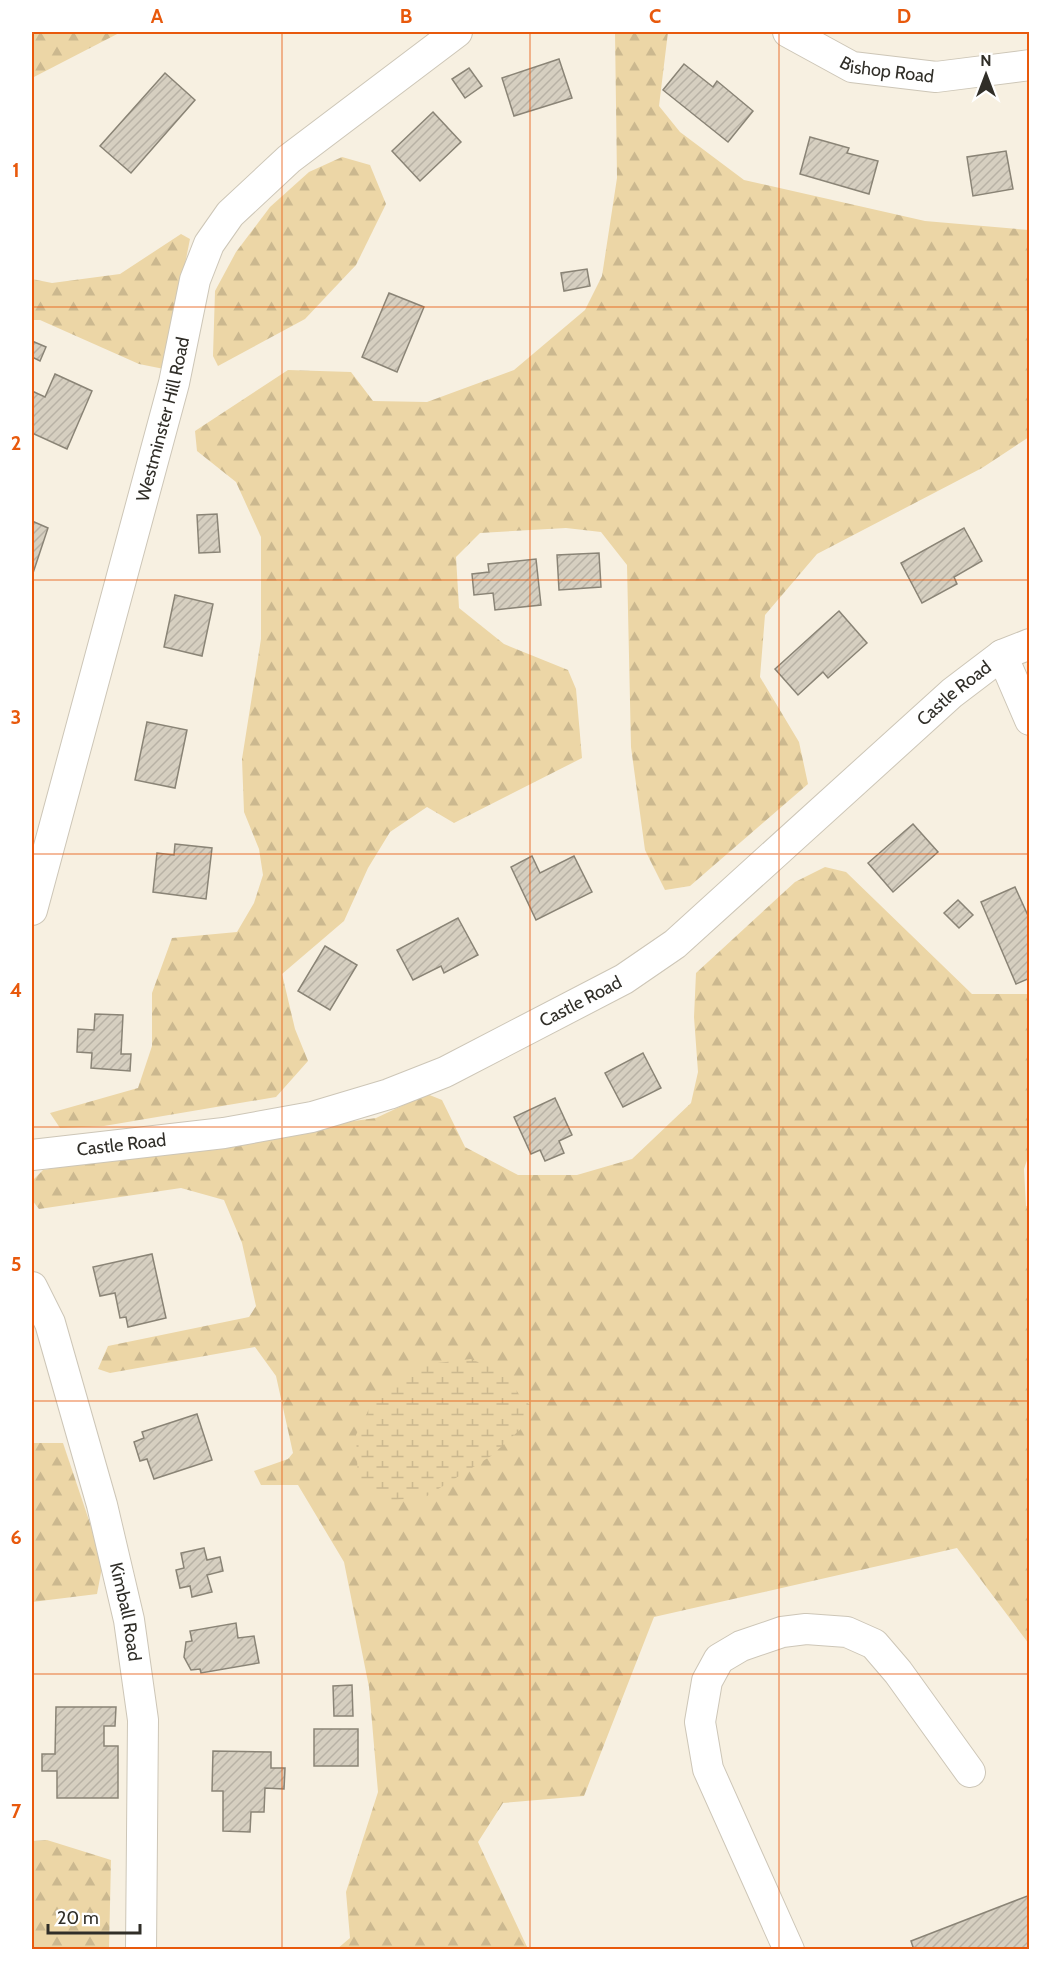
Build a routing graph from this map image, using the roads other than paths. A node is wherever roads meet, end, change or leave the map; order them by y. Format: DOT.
graph roads {
  1 [pos="457,32"];
  2 [pos="788,32"];
  3 [pos="1029,65"];
  4 [pos="1016,650"];
  5 [pos="1029,720"];
  6 [pos="32,910"];
  7 [pos="32,1155"];
  8 [pos="32,1287"];
  9 [pos="970,1772"];
  10 [pos="141,1950"];
  11 [pos="789,1950"];
  1 -- 6 [label="street, Westminster Hill Road"];
  2 -- 3 [label="street, Bishop Road"];
  4 -- 5 [label="street"];
  4 -- 7 [label="street, Castle Road"];
  8 -- 10 [label="street, Kimball Road"];
  9 -- 11 [label="street"];
}
